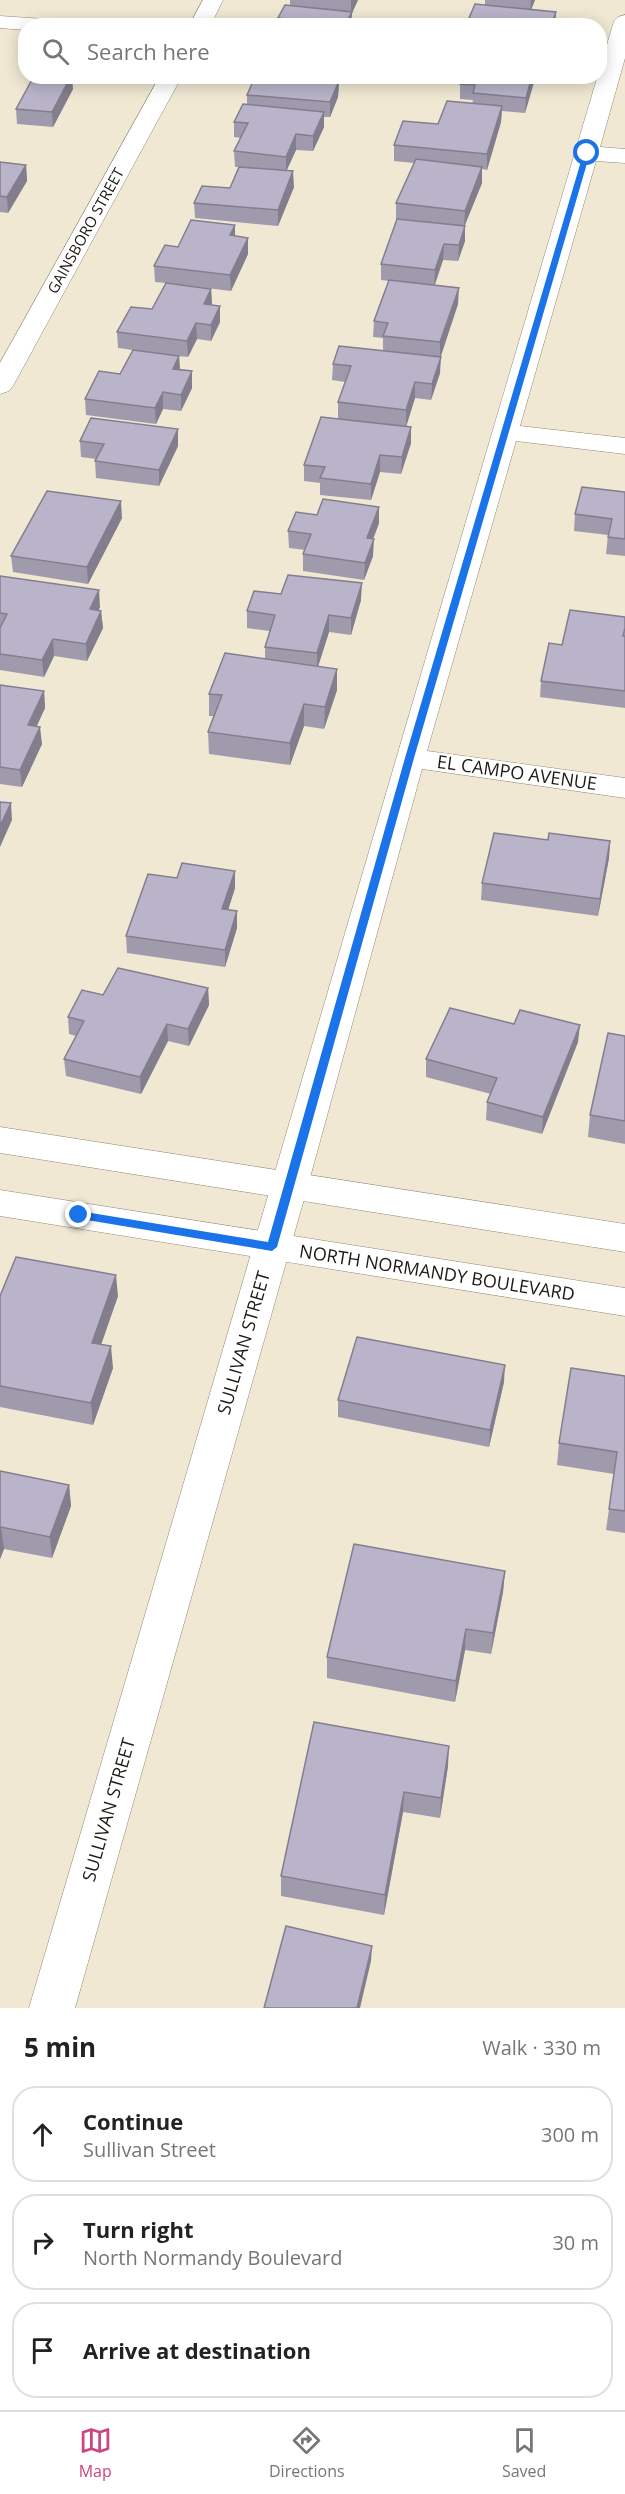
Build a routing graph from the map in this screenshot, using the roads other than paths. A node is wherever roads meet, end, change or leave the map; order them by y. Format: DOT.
graph roads {
  1 [pos="213,0"];
  2 [pos="203,18"];
  3 [pos="625,21"];
  4 [pos="0,22"];
  5 [pos="18,23"];
  6 [pos="167,84"];
  7 [pos="607,84"];
  8 [pos="607,84"];
  9 [pos="587,153"];
  10 [pos="625,156"];
  11 [pos="0,386"];
  12 [pos="505,432"];
  13 [pos="625,446"];
  14 [pos="410,758"];
  15 [pos="625,788"];
  16 [pos="0,1140"];
  17 [pos="290,1185"];
  18 [pos="0,1203"];
  19 [pos="625,1238"];
  20 [pos="272,1247"];
  21 [pos="625,1302"];
  22 [pos="52,2008"];
  1 -- 2 [label="street"];
  3 -- 7 [label="street, SULLIVAN STREET"];
  4 -- 5 [label="street"];
  6 -- 11 [label="street, GAINSBORO STREET"];
  8 -- 9 [label="street, SULLIVAN STREET"];
  9 -- 10 [label="street"];
  9 -- 12 [label="street, SULLIVAN STREET"];
  12 -- 13 [label="street"];
  12 -- 14 [label="street, SULLIVAN STREET"];
  14 -- 15 [label="street, EL CAMPO AVENUE"];
  14 -- 17 [label="street, SULLIVAN STREET"];
  16 -- 17 [label="street"];
  17 -- 19 [label="street"];
  17 -- 20 [label="street, SULLIVAN STREET"];
  18 -- 20 [label="street, NORTH NORMANDY BOULEVARD"];
  20 -- 21 [label="street, NORTH NORMANDY BOULEVARD"];
  20 -- 22 [label="street, SULLIVAN STREET"];
}
